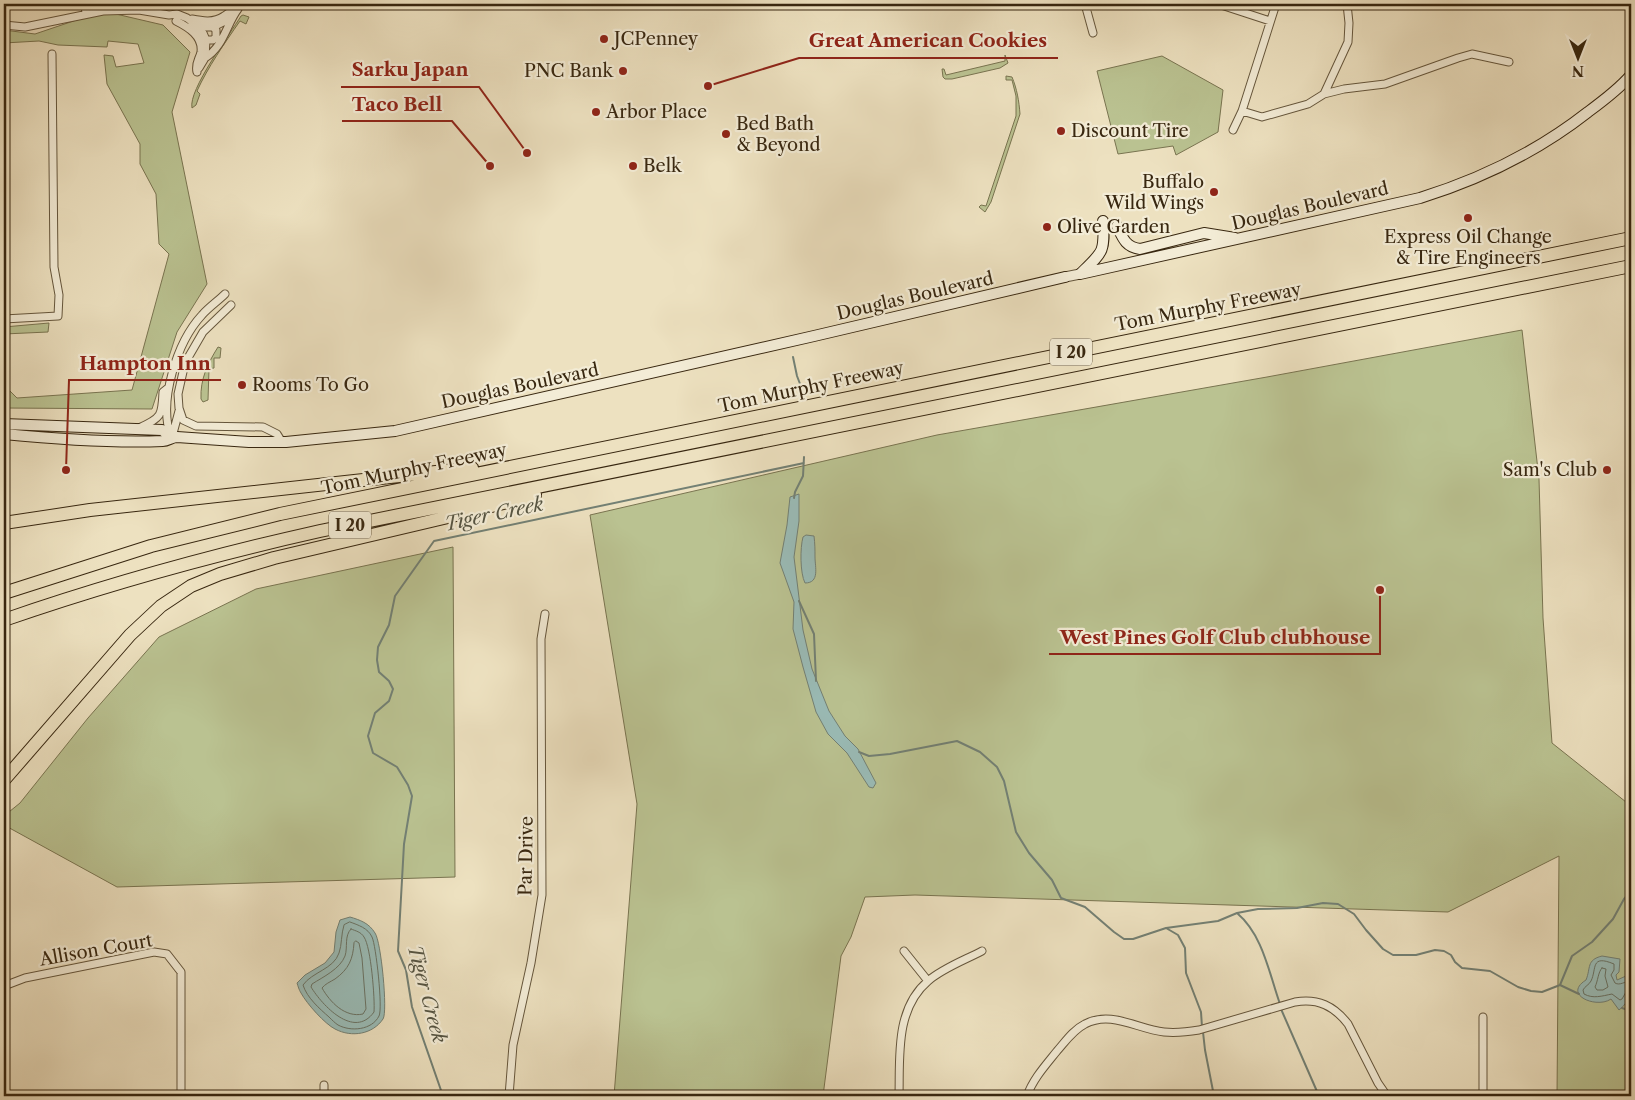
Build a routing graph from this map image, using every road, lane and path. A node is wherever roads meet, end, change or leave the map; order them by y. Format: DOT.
graph roads {
  1 [pos="86,4"];
  2 [pos="1096,4"];
  3 [pos="1218,4"];
  4 [pos="1276,4"];
  5 [pos="1347,4"];
  6 [pos="1086,6"];
  7 [pos="86,14"];
  8 [pos="170,16"];
  9 [pos="187,18"];
  10 [pos="231,18"];
  11 [pos="176,21"];
  12 [pos="1270,21"];
  13 [pos="4,25"];
  14 [pos="227,31"];
  15 [pos="1094,33"];
  16 [pos="210,34"];
  17 [pos="216,50"];
  18 [pos="52,54"];
  19 [pos="204,58"];
  20 [pos="1509,62"];
  21 [pos="1631,75"];
  22 [pos="1324,94"];
  23 [pos="1242,111"];
  24 [pos="1233,130"];
  25 [pos="1103,221"];
  26 [pos="1117,226"];
  27 [pos="1631,237"];
  28 [pos="1241,239"];
  29 [pos="1631,266"];
  30 [pos="1080,274"];
  31 [pos="1065,277"];
  32 [pos="226,294"];
  33 [pos="231,304"];
  34 [pos="4,319"];
  35 [pos="168,388"];
  36 [pos="179,408"];
  37 [pos="4,424"];
  38 [pos="30,425"];
  39 [pos="4,429"];
  40 [pos="134,429"];
  41 [pos="4,434"];
  42 [pos="172,437"];
  43 [pos="282,442"];
  44 [pos="701,453"];
  45 [pos="544,460"];
  46 [pos="4,523"];
  47 [pos="4,593"];
  48 [pos="545,614"];
  49 [pos="4,620"];
  50 [pos="4,780"];
  51 [pos="904,951"];
  52 [pos="982,951"];
  53 [pos="928,981"];
  54 [pos="4,986"];
  55 [pos="1483,1017"];
  56 [pos="324,1085"];
  57 [pos="181,1096"];
  58 [pos="324,1096"];
  59 [pos="509,1096"];
  60 [pos="900,1096"];
  61 [pos="1027,1096"];
  62 [pos="1387,1096"];
  63 [pos="1483,1096"];
  1 -- 7 [label="street"];
  2 -- 6 [label="street"];
  3 -- 12 [label="street"];
  4 -- 12 [label="street"];
  5 -- 22 [label="street"];
  6 -- 15 [label="street"];
  7 -- 8 [label="street"];
  7 -- 13 [label="street"];
  8 -- 9 [label="street"];
  8 -- 11 [label="street"];
  9 -- 10 [label="street"];
  9 -- 16 [label="street"];
  10 -- 14 [label="street"];
  10 -- 16 [label="street"];
  11 -- 16 [label="street"];
  11 -- 19 [label="street"];
  12 -- 23 [label="street"];
  14 -- 16 [label="street"];
  14 -- 17 [label="street"];
  16 -- 17 [label="street"];
  16 -- 19 [label="street"];
  17 -- 19 [label="street"];
  18 -- 34 [label="street"];
  20 -- 22 [label="street"];
  21 -- 28 [label="main road, Douglas Boulevard"];
  22 -- 23 [label="street"];
  23 -- 24 [label="street"];
  25 -- 30 [label="main road"];
  26 -- 28 [label="main road"];
  27 -- 45 [label="highway, Tom Murphy Freeway / I 20"];
  28 -- 30 [label="main road, Douglas Boulevard"];
  29 -- 44 [label="highway, I 20"];
  30 -- 31 [label="street, Douglas Boulevard"];
  31 -- 43 [label="main road, Douglas Boulevard"];
  32 -- 35 [label="street"];
  33 -- 36 [label="street"];
  35 -- 40 [label="street"];
  35 -- 42 [label="street"];
  36 -- 42 [label="street"];
  36 -- 43 [label="street"];
  37 -- 38 [label="main road, Douglas Boulevard"];
  38 -- 39 [label="main road"];
  38 -- 40 [label="main road, Douglas Boulevard"];
  40 -- 42 [label="main road, Douglas Boulevard"];
  41 -- 42 [label="main road, Douglas Boulevard"];
  42 -- 43 [label="main road, Douglas Boulevard"];
  44 -- 49 [label="highway, I 20"];
  44 -- 50 [label="highway"];
  45 -- 46 [label="highway"];
  45 -- 47 [label="highway, Tom Murphy Freeway / I 20"];
  48 -- 59 [label="street, Par Drive"];
  51 -- 53 [label="street"];
  52 -- 53 [label="street"];
  53 -- 60 [label="street"];
  54 -- 57 [label="street, Allison Court"];
  55 -- 63 [label="street"];
  56 -- 58 [label="street"];
  61 -- 62 [label="street"];
}
